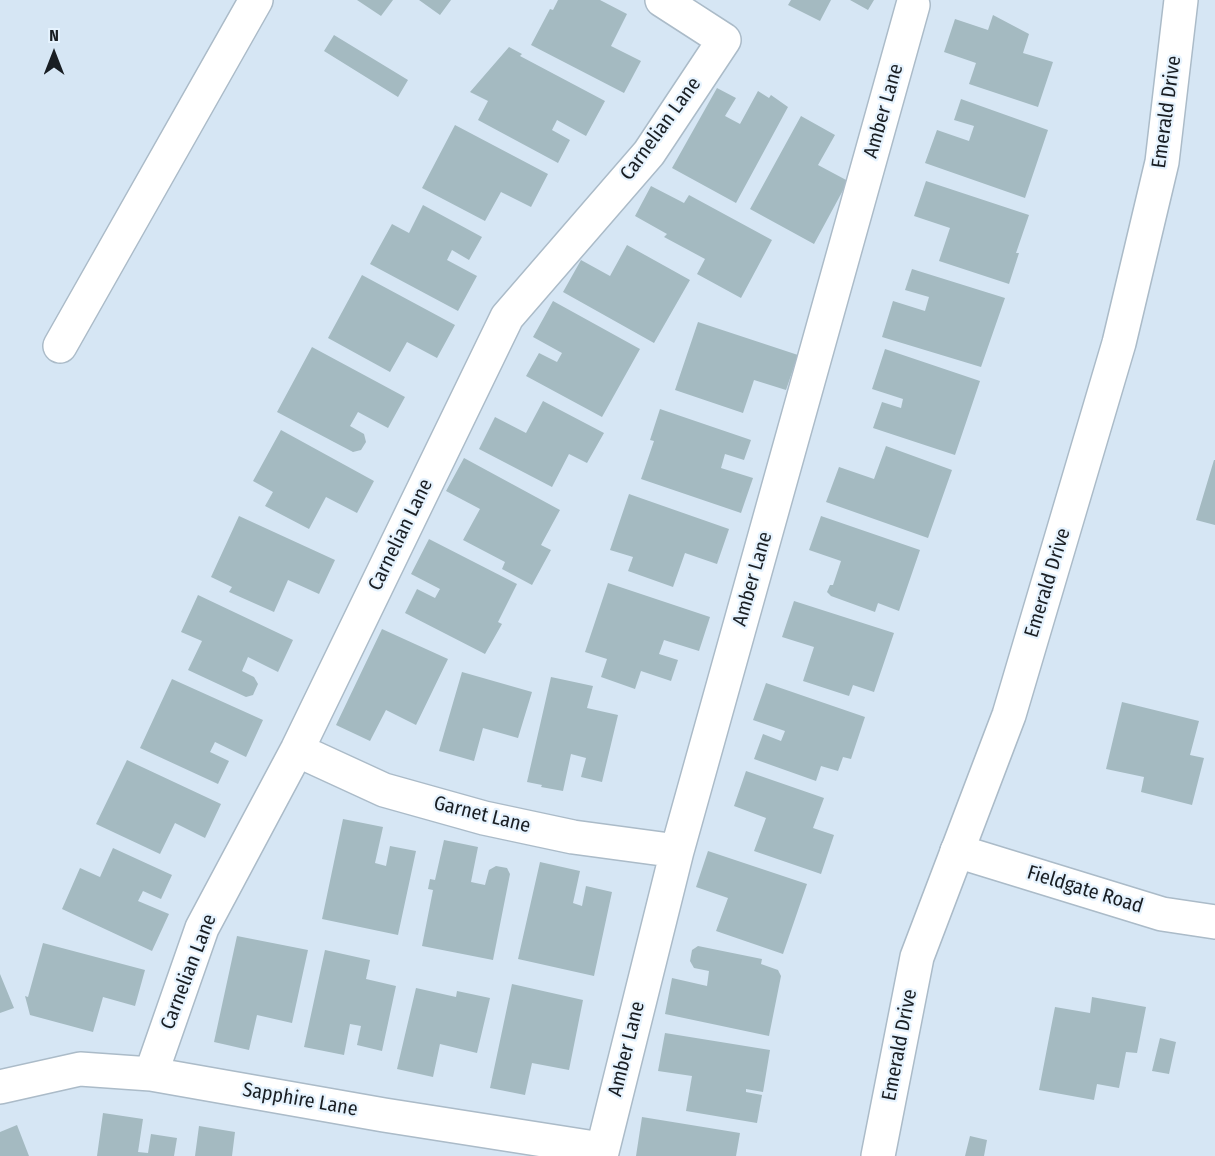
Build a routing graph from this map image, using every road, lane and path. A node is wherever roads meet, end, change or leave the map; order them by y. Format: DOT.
graph roads {
  1 [pos="256,0"];
  2 [pos="662,0"];
  3 [pos="1181,0"];
  4 [pos="913,5"];
  5 [pos="60,346"];
  6 [pos="297,750"];
  7 [pos="676,851"];
  8 [pos="957,851"];
  9 [pos="1215,922"];
  10 [pos="151,1074"];
  11 [pos="0,1087"];
  12 [pos="601,1152"];
  13 [pos="878,1156"];
  1 -- 5 [label="street"];
  2 -- 6 [label="street, Carnelian Lane"];
  3 -- 8 [label="street, Emerald Drive"];
  4 -- 7 [label="street, Amber Lane"];
  6 -- 7 [label="street, Garnet Lane"];
  6 -- 10 [label="street, Carnelian Lane"];
  7 -- 12 [label="street, Amber Lane"];
  8 -- 9 [label="street, Fieldgate Road"];
  8 -- 13 [label="street, Emerald Drive"];
  10 -- 11 [label="street, Sapphire Lane"];
  10 -- 12 [label="street, Sapphire Lane"];
}
